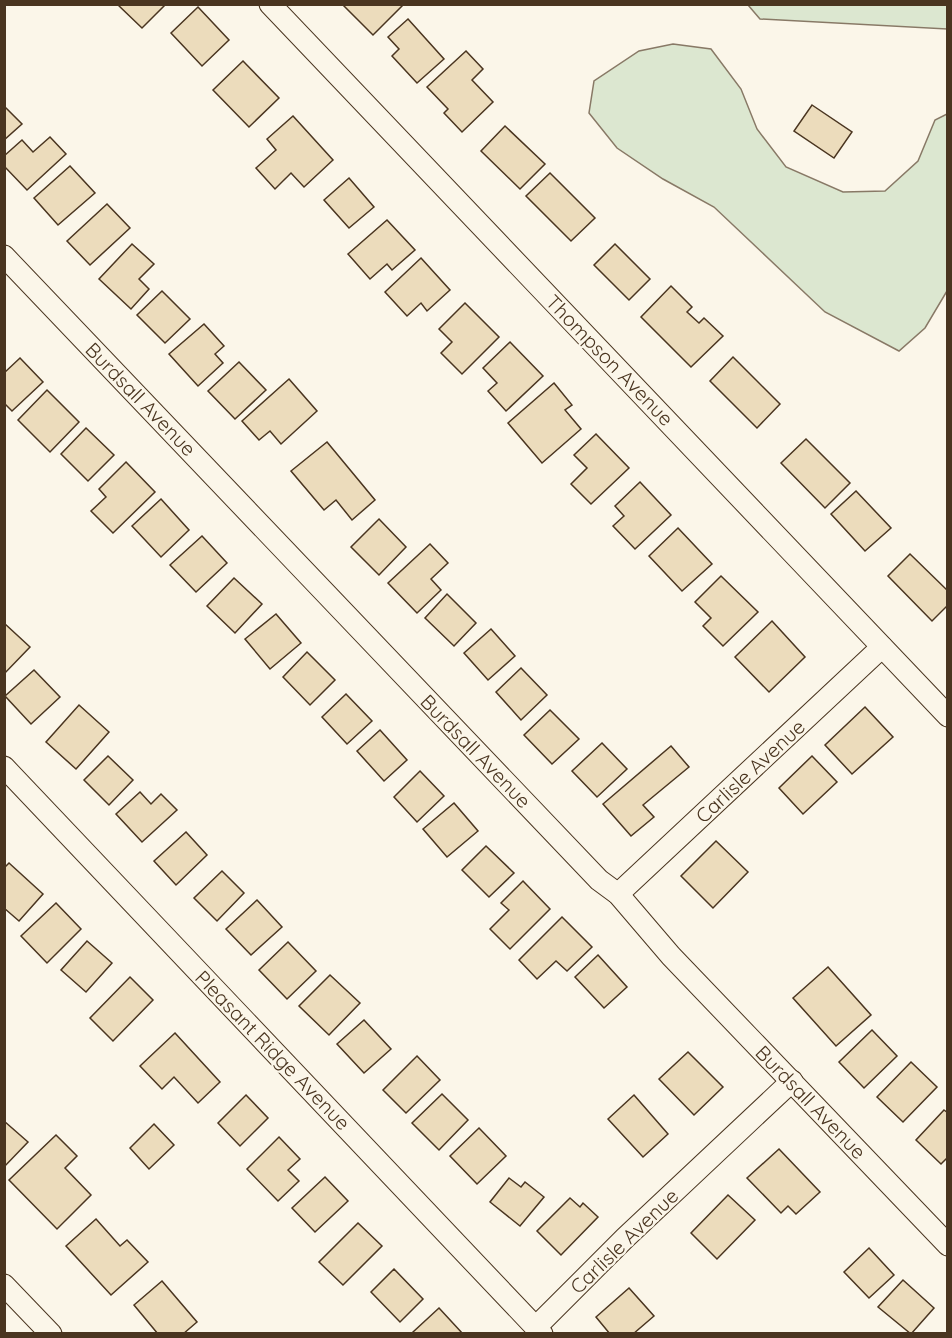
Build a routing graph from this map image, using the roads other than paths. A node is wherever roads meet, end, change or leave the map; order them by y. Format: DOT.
graph roads {
  1 [pos="270,4"];
  2 [pos="4,256"];
  3 [pos="882,647"];
  4 [pos="948,716"];
  5 [pos="4,766"];
  6 [pos="618,894"];
  7 [pos="792,1081"];
  8 [pos="948,1245"];
  9 [pos="4,1285"];
  10 [pos="539,1330"];
  11 [pos="51,1334"];
  1 -- 3 [label="street, Thompson Avenue"];
  2 -- 6 [label="street, Burdsall Avenue"];
  3 -- 4 [label="street, Thompson Avenue"];
  3 -- 6 [label="street, Carlisle Avenue"];
  5 -- 10 [label="street, Pleasant Ridge Avenue"];
  6 -- 7 [label="street, Burdsall Avenue"];
  7 -- 8 [label="street, Burdsall Avenue"];
  7 -- 10 [label="street, Carlisle Avenue"];
  9 -- 11 [label="street"];
}
